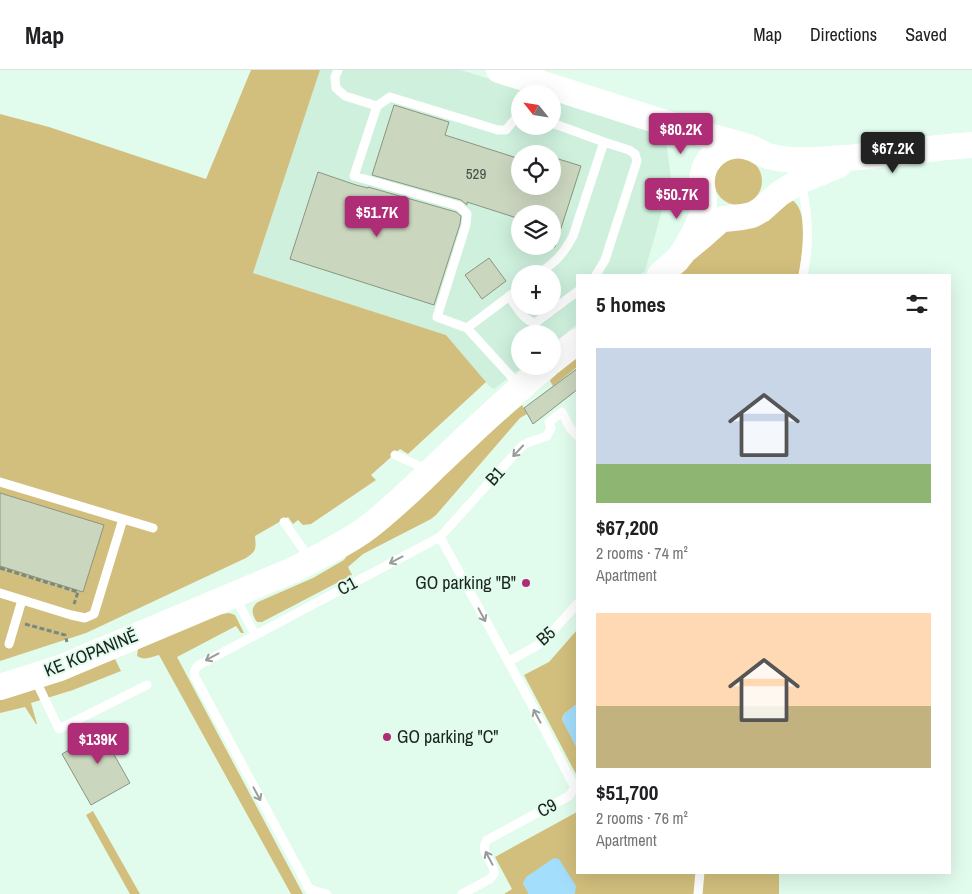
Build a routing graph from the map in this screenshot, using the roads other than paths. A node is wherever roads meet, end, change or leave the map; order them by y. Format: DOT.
graph roads {
  1 [pos="338,70"];
  2 [pos="499,70"];
  3 [pos="532,85"];
  4 [pos="561,94"];
  5 [pos="377,106"];
  6 [pos="511,124"];
  7 [pos="561,127"];
  8 [pos="684,129"];
  9 [pos="604,142"];
  10 [pos="972,145"];
  11 [pos="751,149"];
  12 [pos="856,158"];
  13 [pos="704,168"];
  14 [pos="800,181"];
  15 [pos="704,196"];
  16 [pos="760,210"];
  17 [pos="732,218"];
  18 [pos="684,250"];
  19 [pos="551,265"];
  20 [pos="597,274"];
  21 [pos="661,274"];
  22 [pos="803,274"];
  23 [pos="576,292"];
  24 [pos="509,296"];
  25 [pos="467,328"];
  26 [pos="576,343"];
  27 [pos="561,354"];
  28 [pos="535,375"];
  29 [pos="520,387"];
  30 [pos="576,434"];
  31 [pos="395,455"];
  32 [pos="431,472"];
  33 [pos="0,482"];
  34 [pos="123,519"];
  35 [pos="284,522"];
  36 [pos="153,528"];
  37 [pos="440,538"];
  38 [pos="311,561"];
  39 [pos="0,593"];
  40 [pos="234,595"];
  41 [pos="22,600"];
  42 [pos="576,605"];
  43 [pos="255,634"];
  44 [pos="9,644"];
  45 [pos="508,662"];
  46 [pos="33,676"];
  47 [pos="147,685"];
  48 [pos="0,687"];
  49 [pos="700,874"];
  50 [pos="309,890"];
  51 [pos="328,894"];
  52 [pos="462,894"];
  53 [pos="698,894"];
  1 -- 5 [label="lane"];
  2 -- 3 [label="street"];
  4 -- 8 [label="street"];
  5 -- 6 [label="lane"];
  5 -- 25 [label="lane"];
  7 -- 9 [label="lane"];
  8 -- 11 [label="street"];
  8 -- 13 [label="street"];
  9 -- 19 [label="lane"];
  9 -- 20 [label="lane"];
  10 -- 12 [label="street"];
  11 -- 12 [label="street"];
  11 -- 13 [label="street"];
  11 -- 16 [label="street"];
  12 -- 14 [label="street"];
  13 -- 15 [label="street"];
  14 -- 16 [label="street"];
  14 -- 22 [label="lane"];
  15 -- 17 [label="street"];
  15 -- 18 [label="street"];
  16 -- 17 [label="street"];
  17 -- 18 [label="street"];
  18 -- 21 [label="street"];
  23 -- 24 [label="lane"];
  24 -- 25 [label="lane"];
  25 -- 29 [label="lane"];
  26 -- 27 [label="street"];
  28 -- 29 [label="street, KE KOPANINĚ"];
  29 -- 32 [label="street, KE KOPANINĚ"];
  30 -- 37 [label="lane, B1, one-way"];
  31 -- 32 [label="lane"];
  32 -- 38 [label="street, KE KOPANINĚ"];
  33 -- 34 [label="lane"];
  34 -- 36 [label="lane"];
  34 -- 41 [label="lane"];
  35 -- 38 [label="lane"];
  37 -- 43 [label="lane, C1, one-way"];
  37 -- 45 [label="lane, one-way"];
  38 -- 40 [label="street, KE KOPANINĚ"];
  39 -- 41 [label="lane"];
  40 -- 43 [label="lane"];
  40 -- 46 [label="street, KE KOPANINĚ"];
  41 -- 44 [label="lane"];
  42 -- 45 [label="lane, B5"];
  43 -- 50 [label="lane, C1, one-way"];
  52 -- 45 [label="lane, C9, one-way"];
  46 -- 47 [label="lane"];
  46 -- 48 [label="street, KE KOPANINĚ"];
  49 -- 53 [label="lane"];
  50 -- 51 [label="lane"];
}
